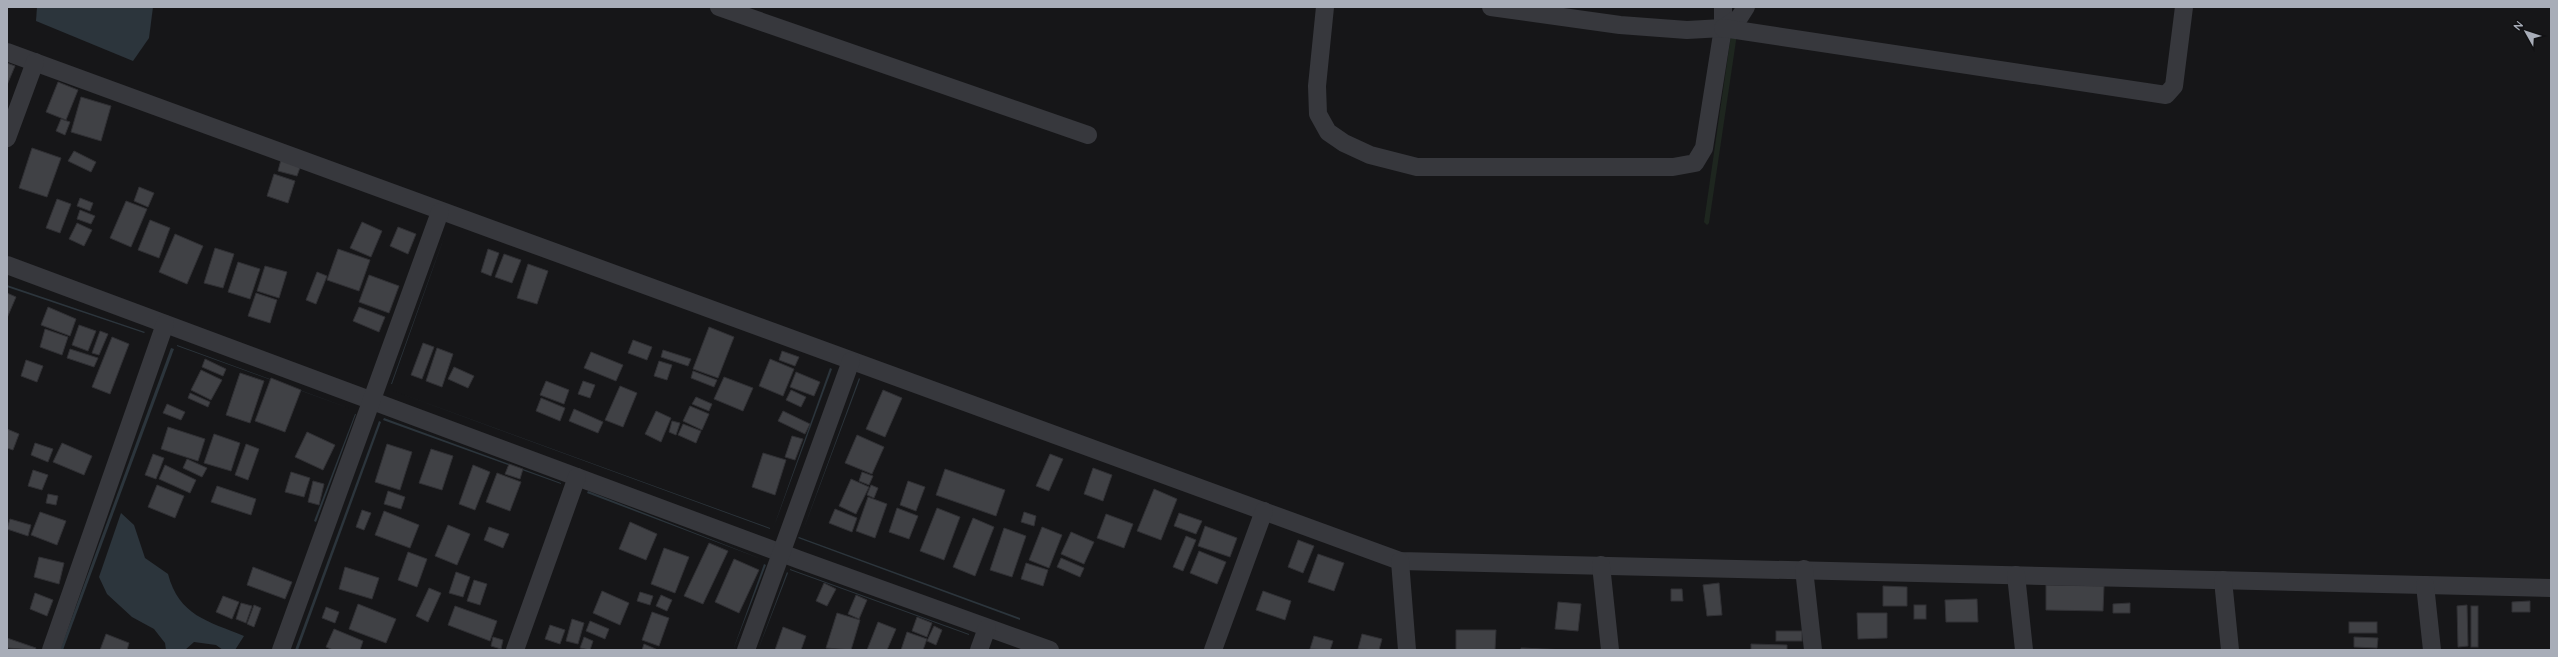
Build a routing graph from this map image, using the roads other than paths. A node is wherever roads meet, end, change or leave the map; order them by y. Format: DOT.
graph roads {
  1 [pos="719,7"];
  2 [pos="1325,7"];
  3 [pos="1491,7"];
  4 [pos="1723,7"];
  5 [pos="1746,7"];
  6 [pos="2184,7"];
  7 [pos="1723,28"];
  8 [pos="7,52"];
  9 [pos="35,62"];
  10 [pos="1088,135"];
  11 [pos="7,138"];
  12 [pos="440,212"];
  13 [pos="7,265"];
  14 [pos="165,324"];
  15 [pos="852,361"];
  16 [pos="372,401"];
  17 [pos="577,477"];
  18 [pos="1264,511"];
  19 [pos="781,553"];
  20 [pos="1400,561"];
  21 [pos="1601,565"];
  22 [pos="1804,569"];
  23 [pos="2016,575"];
  24 [pos="2223,580"];
  25 [pos="2425,585"];
  26 [pos="2551,588"];
  27 [pos="987,628"];
  28 [pos="51,650"];
  29 [pos="282,650"];
  30 [pos="515,650"];
  31 [pos="746,650"];
  32 [pos="979,650"];
  33 [pos="1050,650"];
  34 [pos="1213,650"];
  35 [pos="1406,650"];
  36 [pos="1610,650"];
  37 [pos="1813,650"];
  38 [pos="2024,650"];
  39 [pos="2230,650"];
  40 [pos="2432,650"];
  1 -- 10 [label="street"];
  2 -- 7 [label="street"];
  3 -- 7 [label="street"];
  4 -- 7 [label="street"];
  5 -- 7 [label="street"];
  6 -- 7 [label="street"];
  8 -- 9 [label="street"];
  9 -- 11 [label="street"];
  9 -- 12 [label="street"];
  12 -- 15 [label="street"];
  12 -- 16 [label="street"];
  13 -- 14 [label="street"];
  14 -- 16 [label="street"];
  14 -- 28 [label="street"];
  15 -- 18 [label="street"];
  15 -- 19 [label="street"];
  16 -- 17 [label="street"];
  16 -- 29 [label="street"];
  17 -- 19 [label="street"];
  17 -- 30 [label="street"];
  18 -- 20 [label="street"];
  18 -- 34 [label="street"];
  19 -- 27 [label="street"];
  19 -- 31 [label="street"];
  20 -- 21 [label="street"];
  20 -- 35 [label="street"];
  21 -- 22 [label="street"];
  21 -- 36 [label="street"];
  22 -- 23 [label="street"];
  22 -- 37 [label="street"];
  23 -- 24 [label="street"];
  23 -- 38 [label="street"];
  24 -- 25 [label="street"];
  24 -- 39 [label="street"];
  25 -- 26 [label="street"];
  25 -- 40 [label="street"];
  27 -- 32 [label="street"];
  27 -- 33 [label="street"];
}
